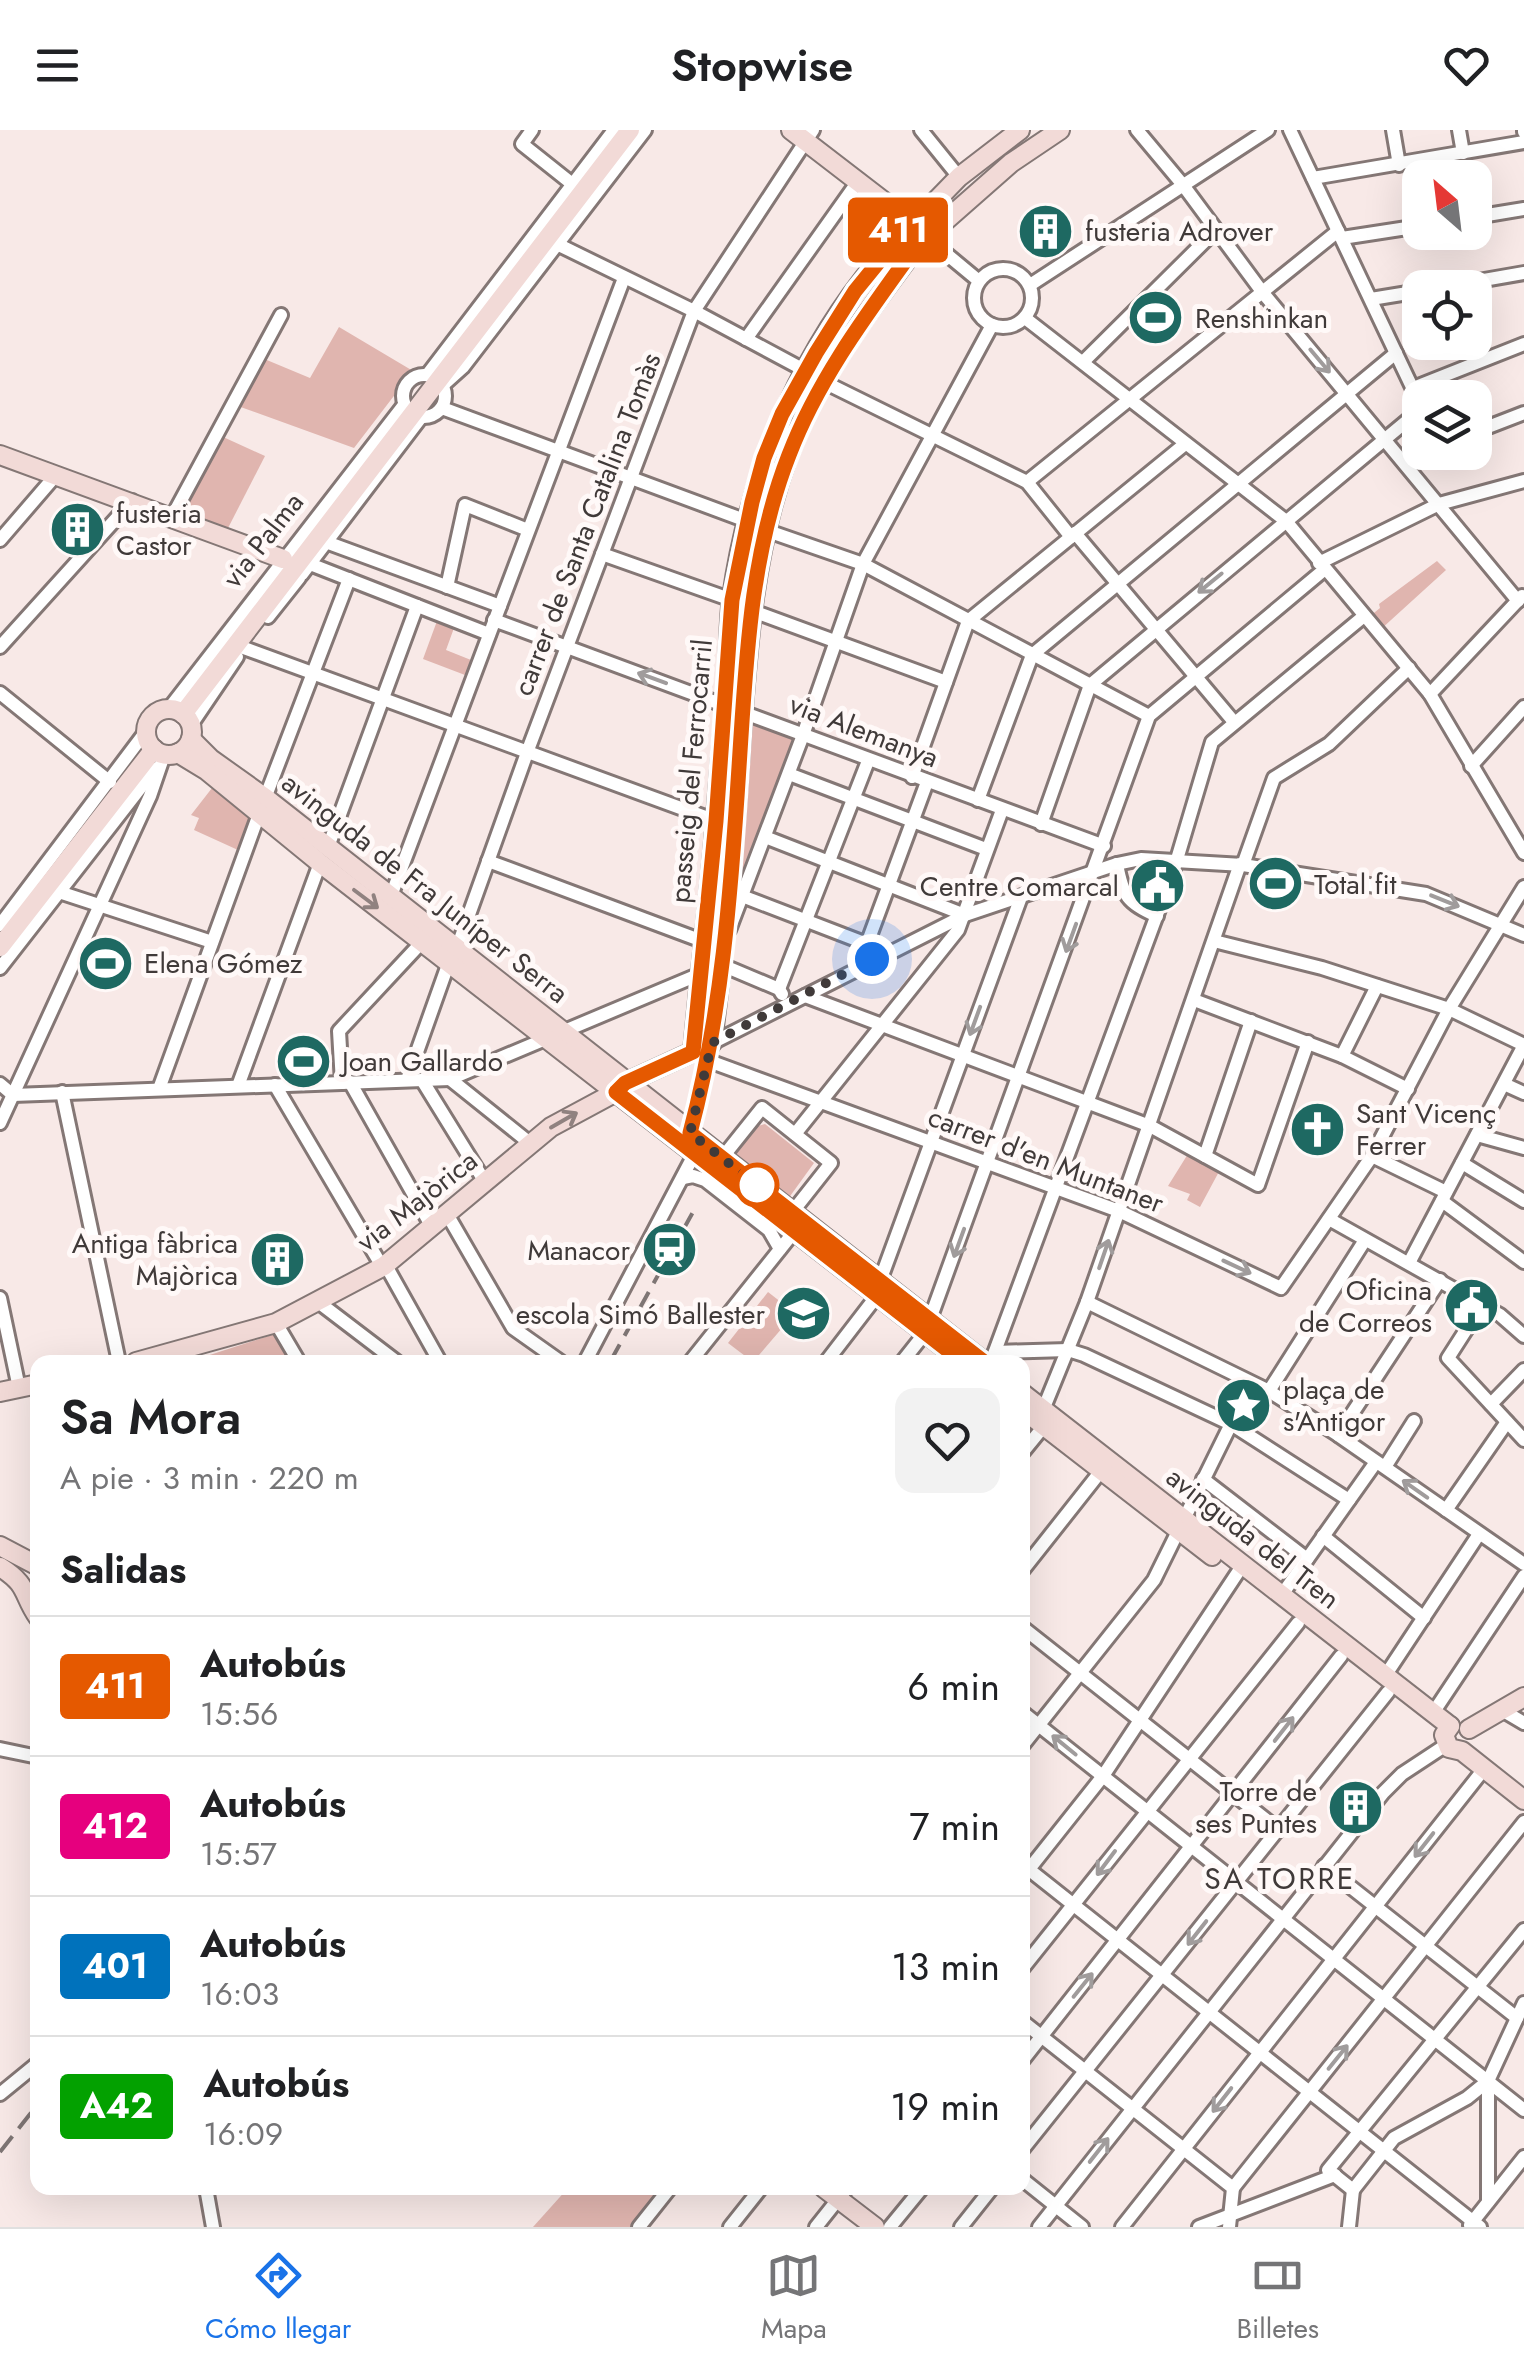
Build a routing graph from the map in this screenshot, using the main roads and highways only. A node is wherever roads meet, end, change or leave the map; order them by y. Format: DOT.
graph roads {
  1 [pos="630,130"];
  2 [pos="1020,130"];
  3 [pos="1060,130"];
  4 [pos="803,132"];
  5 [pos="924,213"];
  6 [pos="904,216"];
  7 [pos="899,237"];
  8 [pos="928,240"];
  9 [pos="0,455"];
  10 [pos="282,558"];
  11 [pos="733,709"];
  12 [pos="175,738"];
  13 [pos="324,855"];
  14 [pos="0,947"];
  15 [pos="453,955"];
  16 [pos="705,1052"];
  17 [pos="620,1087"];
  18 [pos="690,1144"];
  19 [pos="793,1222"];
  20 [pos="928,1327"];
  21 [pos="161,1355"];
  22 [pos="956,1355"];
  23 [pos="982,1355"];
  24 [pos="28,1386"];
  25 [pos="0,1392"];
  26 [pos="1030,1402"];
  27 [pos="1030,1413"];
  28 [pos="1044,1418"];
  29 [pos="1181,1525"];
  30 [pos="0,1546"];
  31 [pos="30,1562"];
  32 [pos="0,1568"];
  33 [pos="1239,1570"];
  34 [pos="30,1584"];
  35 [pos="1386,1684"];
  36 [pos="1524,1697"];
  37 [pos="1457,1738"];
  38 [pos="1524,1785"];
  39 [pos="1524,1800"];
  40 [pos="841,2195"];
  41 [pos="876,2227"];
  1 -- 12 [label="main road"];
  2 -- 5 [label="main road"];
  3 -- 8 [label="main road, passeig del Ferrocarril"];
  4 -- 6 [label="main road"];
  5 -- 6 [label="main road"];
  5 -- 8 [label="main road"];
  6 -- 7 [label="main road"];
  7 -- 8 [label="main road"];
  7 -- 11 [label="main road, passeig del Ferrocarril"];
  8 -- 11 [label="main road, passeig del Ferrocarril"];
  9 -- 10 [label="main road"];
  11 -- 16 [label="main road, passeig del Ferrocarril"];
  11 -- 16 [label="main road, passeig del Ferrocarril"];
  12 -- 12 [label="main road"];
  12 -- 13 [label="main road, avinguda de Fra Juníper Serra"];
  12 -- 14 [label="main road, via Palma"];
  13 -- 15 [label="main road, avinguda de Fra Juníper Serra"];
  13 -- 15 [label="main road, avinguda de Fra Juníper Serra, one-way"];
  15 -- 17 [label="main road, avinguda de Fra Juníper Serra"];
  16 -- 17 [label="main road, via Majòrica"];
  17 -- 18 [label="main road, avinguda de Fra Juníper Serra"];
  21 -- 17 [label="main road, via Majòrica, one-way"];
  18 -- 19 [label="main road"];
  18 -- 19 [label="main road"];
  19 -- 20 [label="main road"];
  20 -- 22 [label="main road"];
  20 -- 23 [label="main road"];
  24 -- 25 [label="main road"];
  26 -- 28 [label="main road, avinguda del Tren"];
  27 -- 28 [label="main road, avinguda del Tren"];
  28 -- 29 [label="main road, avinguda del Tren"];
  28 -- 29 [label="main road, avinguda del Tren"];
  29 -- 33 [label="main road, avinguda del Tren"];
  30 -- 31 [label="main road"];
  32 -- 34 [label="main road"];
  33 -- 35 [label="main road, avinguda del Tren"];
  33 -- 35 [label="main road, avinguda del Tren"];
  35 -- 37 [label="main road, avinguda del Tren"];
  35 -- 37 [label="main road, avinguda del Tren"];
  36 -- 37 [label="main road"];
  37 -- 38 [label="main road"];
  37 -- 39 [label="main road"];
  40 -- 41 [label="main road"];
}
